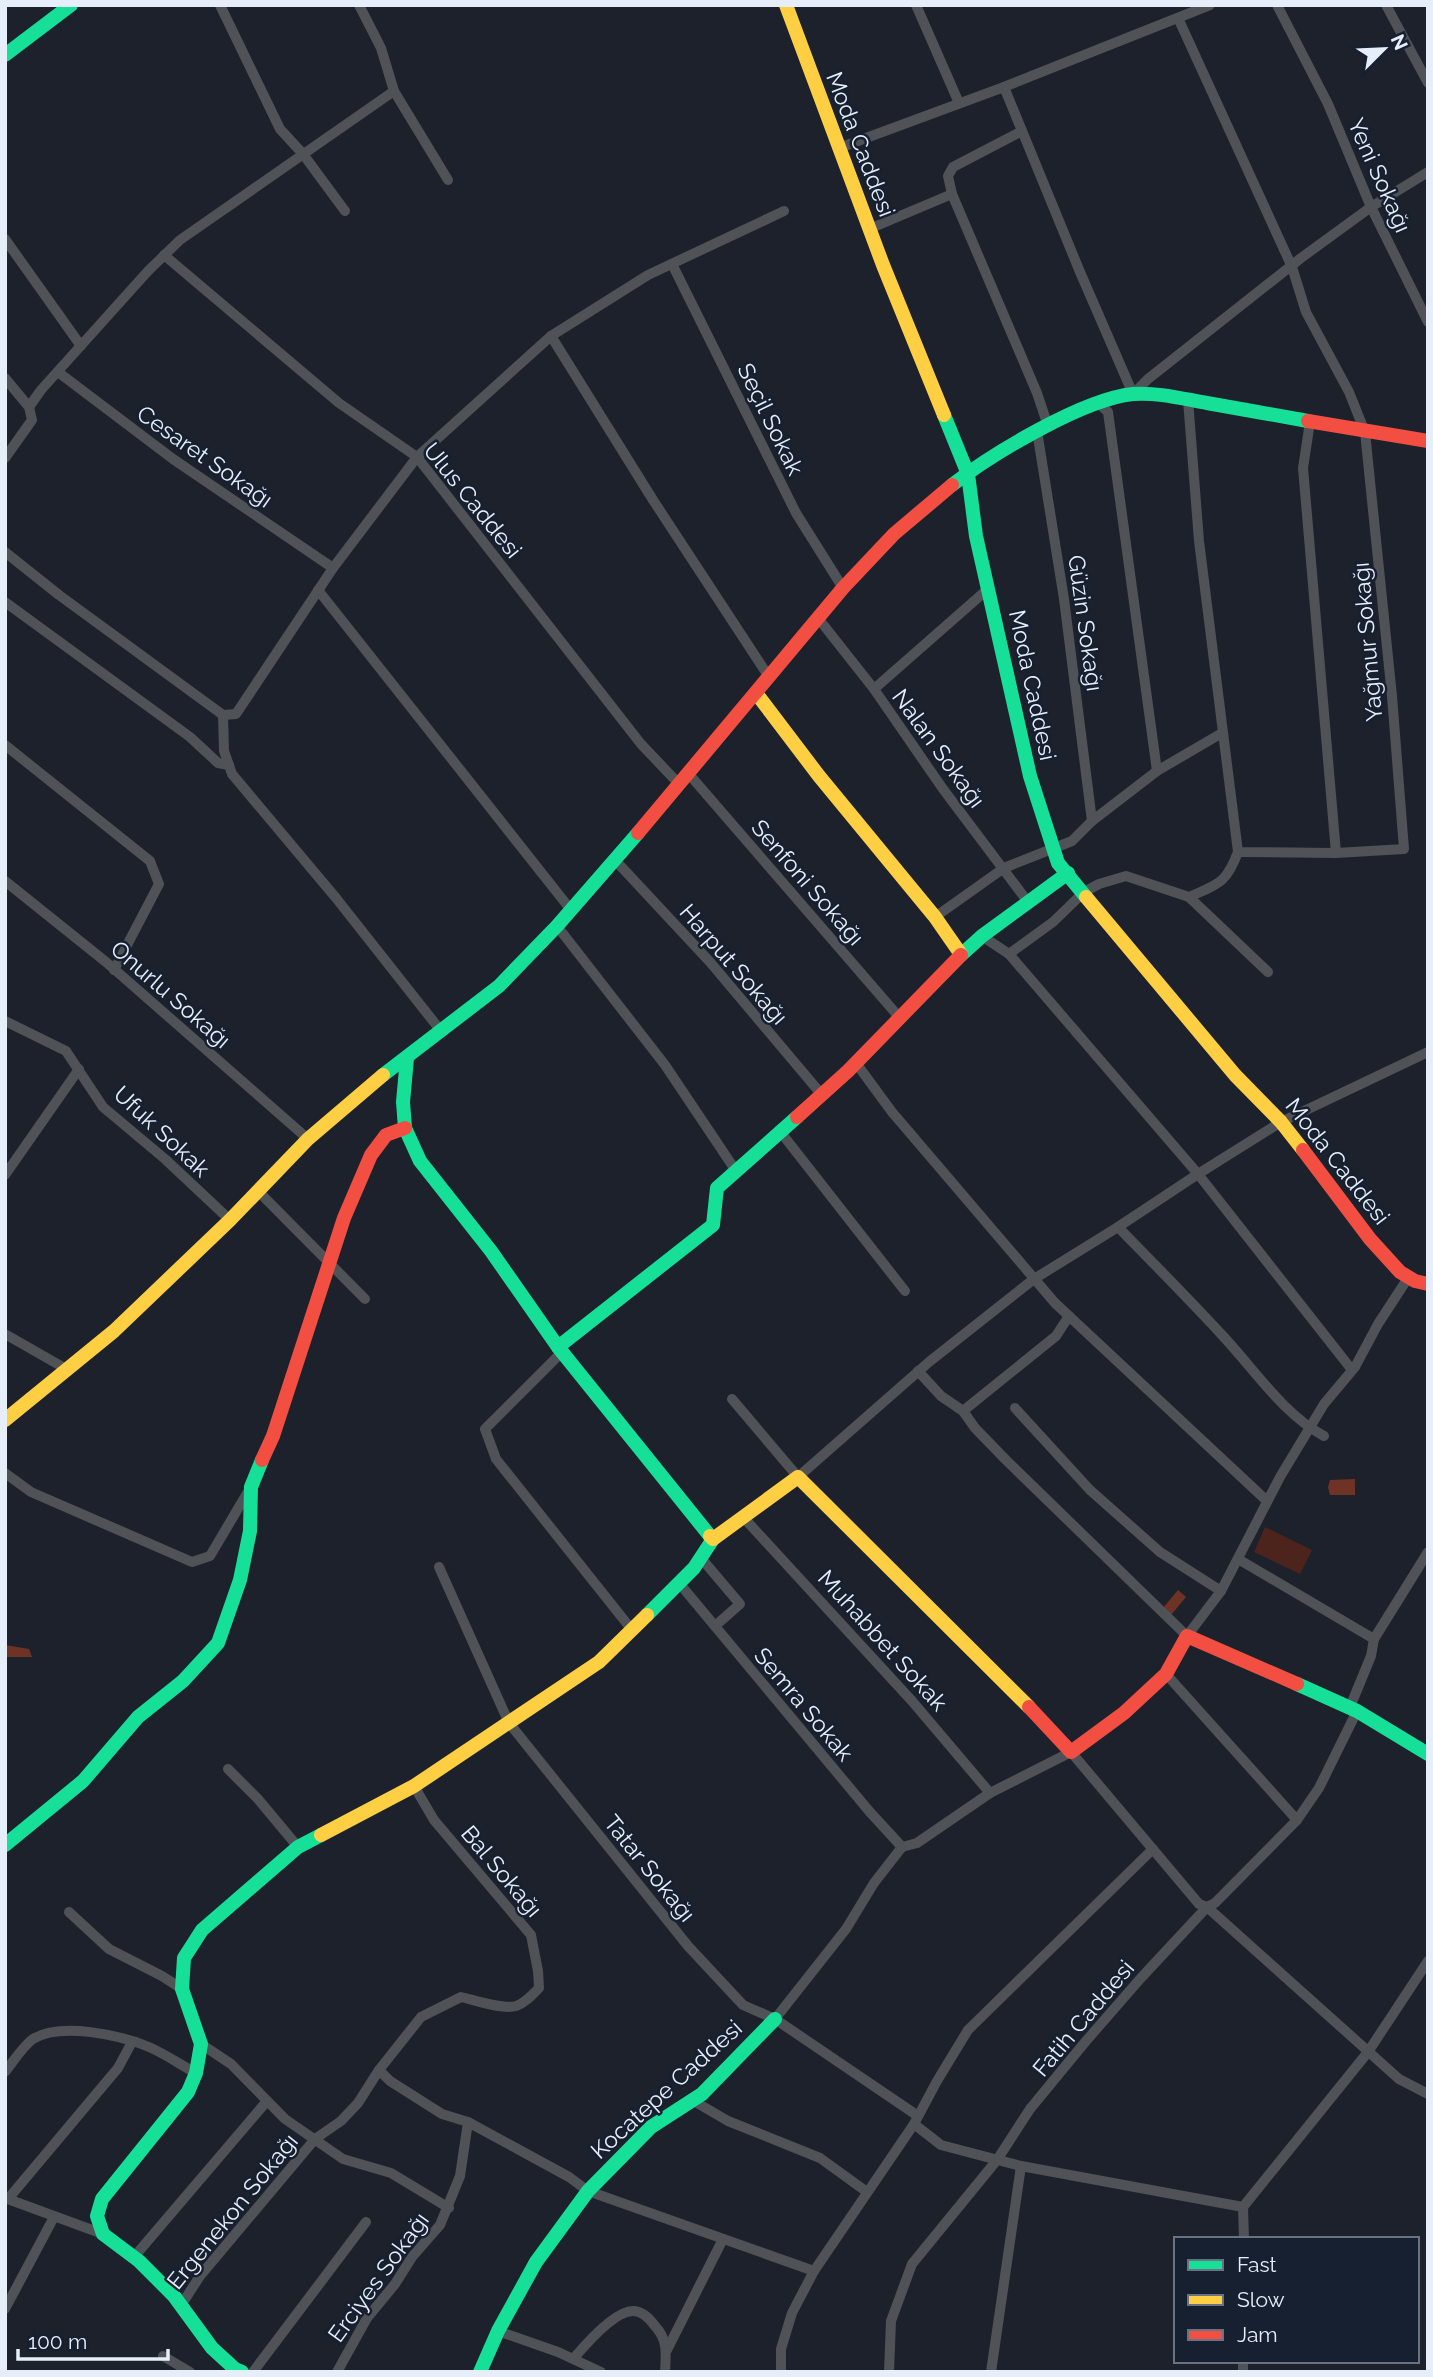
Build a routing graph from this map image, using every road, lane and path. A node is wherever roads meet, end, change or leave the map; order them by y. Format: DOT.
graph roads {
  1 [pos="71,5"];
  2 [pos="220,5"];
  3 [pos="359,5"];
  4 [pos="786,5"];
  5 [pos="916,5"];
  6 [pos="1210,5"];
  7 [pos="1277,5"];
  8 [pos="1386,5"];
  9 [pos="1178,18"];
  10 [pos="5,55"];
  11 [pos="1428,83"];
  12 [pos="1004,87"];
  13 [pos="394,91"];
  14 [pos="959,103"];
  15 [pos="1022,131"];
  16 [pos="839,148"];
  17 [pos="303,154"];
  18 [pos="1428,172"];
  19 [pos="447,180"];
  20 [pos="952,194"];
  21 [pos="1371,207"];
  22 [pos="345,211"];
  23 [pos="784,211"];
  24 [pos="869,229"];
  25 [pos="5,239"];
  26 [pos="164,256"];
  27 [pos="672,264"];
  28 [pos="1292,267"];
  29 [pos="1428,322"];
  30 [pos="551,336"];
  31 [pos="81,346"];
  32 [pos="58,372"];
  33 [pos="5,378"];
  34 [pos="1133,394"];
  35 [pos="1188,400"];
  36 [pos="1098,403"];
  37 [pos="29,407"];
  38 [pos="1310,422"];
  39 [pos="1043,429"];
  40 [pos="1365,432"];
  41 [pos="1428,441"];
  42 [pos="417,457"];
  43 [pos="5,458"];
  44 [pos="968,474"];
  45 [pos="5,552"];
  46 [pos="333,568"];
  47 [pos="843,588"];
  48 [pos="989,588"];
  49 [pos="318,590"];
  50 [pos="5,602"];
  51 [pos="818,618"];
  52 [pos="769,677"];
  53 [pos="874,689"];
  54 [pos="756,693"];
  55 [pos="223,715"];
  56 [pos="1222,733"];
  57 [pos="5,745"];
  58 [pos="229,765"];
  59 [pos="1157,771"];
  60 [pos="683,779"];
  61 [pos="1092,821"];
  62 [pos="1052,849"];
  63 [pos="1238,852"];
  64 [pos="1336,853"];
  65 [pos="615,860"];
  66 [pos="1004,868"];
  67 [pos="1068,873"];
  68 [pos="5,881"];
  69 [pos="1084,892"];
  70 [pos="1189,897"];
  71 [pos="1028,902"];
  72 [pos="571,910"];
  73 [pos="935,917"];
  74 [pos="557,926"];
  75 [pos="982,936"];
  76 [pos="1010,954"];
  77 [pos="961,955"];
  78 [pos="114,970"];
  79 [pos="1268,972"];
  80 [pos="899,1017"];
  81 [pos="5,1021"];
  82 [pos="441,1031"];
  83 [pos="1428,1052"];
  84 [pos="407,1058"];
  85 [pos="856,1063"];
  86 [pos="79,1069"];
  87 [pos="822,1096"];
  88 [pos="1281,1122"];
  89 [pos="405,1128"];
  90 [pos="779,1130"];
  91 [pos="308,1139"];
  92 [pos="736,1171"];
  93 [pos="1198,1174"];
  94 [pos="5,1175"];
  95 [pos="258,1191"];
  96 [pos="230,1220"];
  97 [pos="1118,1227"];
  98 [pos="330,1262"];
  99 [pos="1408,1278"];
  100 [pos="1034,1279"];
  101 [pos="1428,1284"];
  102 [pos="905,1291"];
  103 [pos="365,1299"];
  104 [pos="1069,1316"];
  105 [pos="5,1334"];
  106 [pos="560,1349"];
  107 [pos="68,1370"];
  108 [pos="1352,1370"];
  109 [pos="918,1371"];
  110 [pos="732,1399"];
  111 [pos="1015,1408"];
  112 [pos="963,1411"];
  113 [pos="5,1420"];
  114 [pos="1309,1428"];
  115 [pos="1324,1436"];
  116 [pos="5,1472"];
  117 [pos="798,1476"];
  118 [pos="251,1487"];
  119 [pos="1267,1501"];
  120 [pos="743,1517"];
  121 [pos="713,1539"];
  122 [pos="1428,1552"];
  123 [pos="701,1558"];
  124 [pos="1238,1559"];
  125 [pos="439,1567"];
  126 [pos="679,1583"];
  127 [pos="1221,1591"];
  128 [pos="715,1626"];
  129 [pos="632,1630"];
  130 [pos="1187,1636"];
  131 [pos="1374,1639"];
  132 [pos="1166,1674"];
  133 [pos="1353,1709"];
  134 [pos="509,1723"];
  135 [pos="1071,1752"];
  136 [pos="1428,1754"];
  137 [pos="228,1769"];
  138 [pos="414,1786"];
  139 [pos="990,1793"];
  140 [pos="1297,1820"];
  141 [pos="5,1845"];
  142 [pos="298,1847"];
  143 [pos="902,1847"];
  144 [pos="1153,1849"];
  145 [pos="1207,1907"];
  146 [pos="69,1912"];
  147 [pos="1428,1961"];
  148 [pos="182,1989"];
  149 [pos="461,1997"];
  150 [pos="775,2019"];
  151 [pos="132,2042"];
  152 [pos="201,2044"];
  153 [pos="1368,2052"];
  154 [pos="379,2070"];
  155 [pos="5,2072"];
  156 [pos="197,2073"];
  157 [pos="1428,2094"];
  158 [pos="692,2100"];
  159 [pos="267,2101"];
  160 [pos="916,2120"];
  161 [pos="468,2122"];
  162 [pos="315,2139"];
  163 [pos="997,2160"];
  164 [pos="1021,2166"];
  165 [pos="588,2191"];
  166 [pos="867,2192"];
  167 [pos="6,2199"];
  168 [pos="1243,2207"];
  169 [pos="449,2208"];
  170 [pos="54,2217"];
  171 [pos="366,2222"];
  172 [pos="103,2234"];
  173 [pos="1244,2237"];
  174 [pos="723,2239"];
  175 [pos="134,2257"];
  176 [pos="814,2271"];
  177 [pos="180,2307"];
  178 [pos="5,2309"];
  179 [pos="498,2331"];
  180 [pos="667,2350"];
  181 [pos="163,2356"];
  182 [pos="573,2358"];
  183 [pos="190,2372"];
  184 [pos="242,2372"];
  185 [pos="253,2372"];
  186 [pos="337,2372"];
  187 [pos="480,2372"];
  188 [pos="601,2372"];
  189 [pos="665,2372"];
  190 [pos="782,2372"];
  191 [pos="889,2372"];
  192 [pos="991,2372"];
  1 -- 10 [label="street"];
  2 -- 17 [label="street"];
  3 -- 13 [label="street"];
  4 -- 16 [label="street, Moda Caddesi"];
  5 -- 14 [label="street"];
  6 -- 9 [label="street"];
  7 -- 21 [label="street, Yeni Sokağı"];
  8 -- 11 [label="street"];
  9 -- 12 [label="street"];
  9 -- 28 [label="street, Yağmur Sokağı"];
  12 -- 14 [label="street"];
  12 -- 15 [label="street"];
  13 -- 17 [label="street"];
  13 -- 19 [label="street"];
  14 -- 16 [label="street"];
  15 -- 20 [label="street"];
  15 -- 34 [label="street"];
  16 -- 24 [label="street, Moda Caddesi"];
  17 -- 22 [label="street"];
  17 -- 26 [label="street"];
  18 -- 21 [label="street"];
  20 -- 24 [label="street"];
  20 -- 39 [label="street, Güzin Sokağı"];
  21 -- 28 [label="street"];
  21 -- 29 [label="street, Yeni Sokağı"];
  23 -- 27 [label="street"];
  24 -- 44 [label="street, Moda Caddesi"];
  25 -- 31 [label="street"];
  26 -- 31 [label="street"];
  26 -- 42 [label="street, Ulus Caddesi"];
  27 -- 30 [label="street"];
  27 -- 47 [label="street, Seçil Sokak"];
  28 -- 34 [label="street"];
  28 -- 40 [label="street, Yağmur Sokağı"];
  30 -- 42 [label="street"];
  30 -- 52 [label="street"];
  31 -- 32 [label="street"];
  32 -- 37 [label="street"];
  32 -- 46 [label="street, Cesaret Sokağı"];
  33 -- 37 [label="street"];
  34 -- 35 [label="street"];
  34 -- 36 [label="street"];
  35 -- 38 [label="street"];
  35 -- 56 [label="street"];
  36 -- 39 [label="street"];
  36 -- 59 [label="street"];
  37 -- 43 [label="street"];
  38 -- 40 [label="street"];
  38 -- 64 [label="street"];
  39 -- 44 [label="street"];
  39 -- 61 [label="street, Güzin Sokağı"];
  40 -- 41 [label="street"];
  40 -- 64 [label="street, Yağmur Sokağı"];
  42 -- 46 [label="street"];
  42 -- 60 [label="street, Ulus Caddesi"];
  44 -- 47 [label="street"];
  44 -- 48 [label="street, Moda Caddesi"];
  45 -- 55 [label="street"];
  46 -- 49 [label="street"];
  47 -- 51 [label="street"];
  48 -- 53 [label="street"];
  48 -- 62 [label="street, Moda Caddesi"];
  49 -- 55 [label="street"];
  49 -- 72 [label="street"];
  50 -- 58 [label="street"];
  51 -- 52 [label="street"];
  51 -- 53 [label="street, Nalan Sokağı"];
  52 -- 54 [label="street"];
  53 -- 66 [label="street, Nalan Sokağı"];
  54 -- 60 [label="street"];
  54 -- 73 [label="street"];
  55 -- 58 [label="street"];
  56 -- 59 [label="street"];
  56 -- 63 [label="street"];
  57 -- 78 [label="street"];
  58 -- 82 [label="street"];
  59 -- 61 [label="street"];
  60 -- 65 [label="street"];
  60 -- 80 [label="street, Senfoni Sokağı"];
  61 -- 62 [label="street"];
  62 -- 66 [label="street"];
  62 -- 67 [label="street, Moda Caddesi"];
  63 -- 64 [label="street"];
  63 -- 70 [label="street"];
  65 -- 72 [label="street"];
  65 -- 87 [label="street, Harput Sokağı"];
  66 -- 71 [label="street, Nalan Sokağı"];
  66 -- 73 [label="street"];
  67 -- 69 [label="street, Moda Caddesi"];
  67 -- 71 [label="street"];
  68 -- 78 [label="street, Onurlu Sokağı"];
  69 -- 70 [label="street"];
  69 -- 76 [label="street"];
  69 -- 88 [label="street, Moda Caddesi"];
  70 -- 79 [label="street"];
  71 -- 75 [label="street"];
  72 -- 74 [label="street"];
  73 -- 77 [label="street"];
  74 -- 82 [label="street"];
  74 -- 92 [label="street"];
  75 -- 76 [label="street"];
  75 -- 77 [label="street"];
  76 -- 93 [label="street"];
  77 -- 80 [label="street"];
  78 -- 91 [label="street, Onurlu Sokağı"];
  80 -- 85 [label="street"];
  81 -- 86 [label="street, Ufuk Sokak"];
  82 -- 84 [label="street"];
  83 -- 88 [label="street"];
  84 -- 89 [label="street"];
  84 -- 91 [label="street"];
  85 -- 87 [label="street"];
  85 -- 100 [label="street"];
  86 -- 94 [label="street"];
  86 -- 96 [label="street, Ufuk Sokak"];
  87 -- 90 [label="street"];
  88 -- 93 [label="street"];
  88 -- 99 [label="street, Moda Caddesi"];
  89 -- 98 [label="street"];
  89 -- 106 [label="street"];
  90 -- 92 [label="street"];
  90 -- 102 [label="street"];
  91 -- 95 [label="street"];
  92 -- 106 [label="street"];
  93 -- 97 [label="street"];
  93 -- 108 [label="street"];
  95 -- 96 [label="street"];
  95 -- 98 [label="street"];
  96 -- 107 [label="street"];
  97 -- 100 [label="street"];
  97 -- 114 [label="street"];
  98 -- 103 [label="street"];
  98 -- 118 [label="street"];
  99 -- 101 [label="street"];
  99 -- 108 [label="street"];
  100 -- 104 [label="street"];
  100 -- 109 [label="street"];
  104 -- 112 [label="street"];
  104 -- 119 [label="street"];
  105 -- 107 [label="street"];
  106 -- 121 [label="street"];
  106 -- 129 [label="street"];
  107 -- 113 [label="street"];
  108 -- 114 [label="street"];
  109 -- 112 [label="street"];
  109 -- 117 [label="street"];
  110 -- 117 [label="street"];
  111 -- 127 [label="street"];
  112 -- 130 [label="street"];
  114 -- 115 [label="street"];
  114 -- 119 [label="street"];
  116 -- 118 [label="street"];
  117 -- 120 [label="street"];
  117 -- 135 [label="street"];
  118 -- 141 [label="street"];
  119 -- 124 [label="street"];
  120 -- 121 [label="street"];
  120 -- 139 [label="street, Muhabbet Sokak"];
  121 -- 123 [label="street"];
  122 -- 131 [label="street, Fatih Caddesi"];
  123 -- 126 [label="street"];
  123 -- 128 [label="street"];
  124 -- 127 [label="street"];
  124 -- 131 [label="street"];
  125 -- 134 [label="street, Tatar Sokağı"];
  126 -- 128 [label="street, Semra Sokak"];
  126 -- 129 [label="street"];
  127 -- 130 [label="street"];
  128 -- 143 [label="street, Semra Sokak"];
  129 -- 134 [label="street"];
  130 -- 132 [label="street"];
  130 -- 133 [label="street"];
  131 -- 133 [label="street, Fatih Caddesi"];
  132 -- 135 [label="street"];
  132 -- 140 [label="street"];
  133 -- 136 [label="street"];
  133 -- 140 [label="street, Fatih Caddesi"];
  134 -- 138 [label="street"];
  134 -- 150 [label="street, Tatar Sokağı"];
  135 -- 139 [label="street"];
  135 -- 144 [label="street"];
  137 -- 142 [label="street"];
  138 -- 142 [label="street"];
  138 -- 149 [label="street, Bal Sokağı"];
  139 -- 143 [label="street"];
  140 -- 145 [label="street, Fatih Caddesi"];
  142 -- 148 [label="street"];
  143 -- 150 [label="street"];
  144 -- 145 [label="street"];
  144 -- 160 [label="street"];
  145 -- 153 [label="street"];
  145 -- 163 [label="street, Fatih Caddesi"];
  146 -- 148 [label="street"];
  147 -- 153 [label="street"];
  148 -- 152 [label="street"];
  149 -- 154 [label="street, Ergenekon Sokağı"];
  150 -- 158 [label="street, Kocatepe Caddesi"];
  150 -- 160 [label="street, Tatar Sokağı"];
  151 -- 155 [label="street"];
  151 -- 156 [label="street"];
  151 -- 167 [label="street"];
  152 -- 156 [label="street"];
  152 -- 159 [label="street"];
  153 -- 157 [label="street"];
  153 -- 168 [label="street"];
  154 -- 161 [label="street"];
  154 -- 162 [label="street, Ergenekon Sokağı"];
  156 -- 172 [label="street"];
  158 -- 165 [label="street, Kocatepe Caddesi"];
  158 -- 166 [label="street"];
  159 -- 162 [label="street"];
  159 -- 175 [label="street"];
  160 -- 163 [label="street, Tatar Sokağı"];
  160 -- 166 [label="street"];
  161 -- 165 [label="street"];
  161 -- 169 [label="street, Erciyes Sokağı"];
  162 -- 169 [label="street"];
  162 -- 177 [label="street, Ergenekon Sokağı"];
  163 -- 164 [label="street, Tatar Sokağı"];
  163 -- 191 [label="street, Fatih Caddesi"];
  164 -- 168 [label="street, Tatar Sokağı"];
  164 -- 192 [label="street"];
  165 -- 174 [label="street"];
  165 -- 179 [label="street, Kocatepe Caddesi"];
  166 -- 176 [label="street"];
  167 -- 170 [label="street"];
  168 -- 173 [label="street"];
  169 -- 186 [label="street, Erciyes Sokağı"];
  170 -- 172 [label="street"];
  170 -- 178 [label="street"];
  171 -- 185 [label="street"];
  172 -- 175 [label="street"];
  174 -- 176 [label="street"];
  174 -- 180 [label="street"];
  175 -- 177 [label="street"];
  176 -- 190 [label="street"];
  177 -- 184 [label="street"];
  179 -- 182 [label="street"];
  179 -- 187 [label="street, Kocatepe Caddesi"];
  180 -- 182 [label="street"];
  180 -- 189 [label="street"];
  181 -- 183 [label="street"];
  182 -- 188 [label="street"];
}
